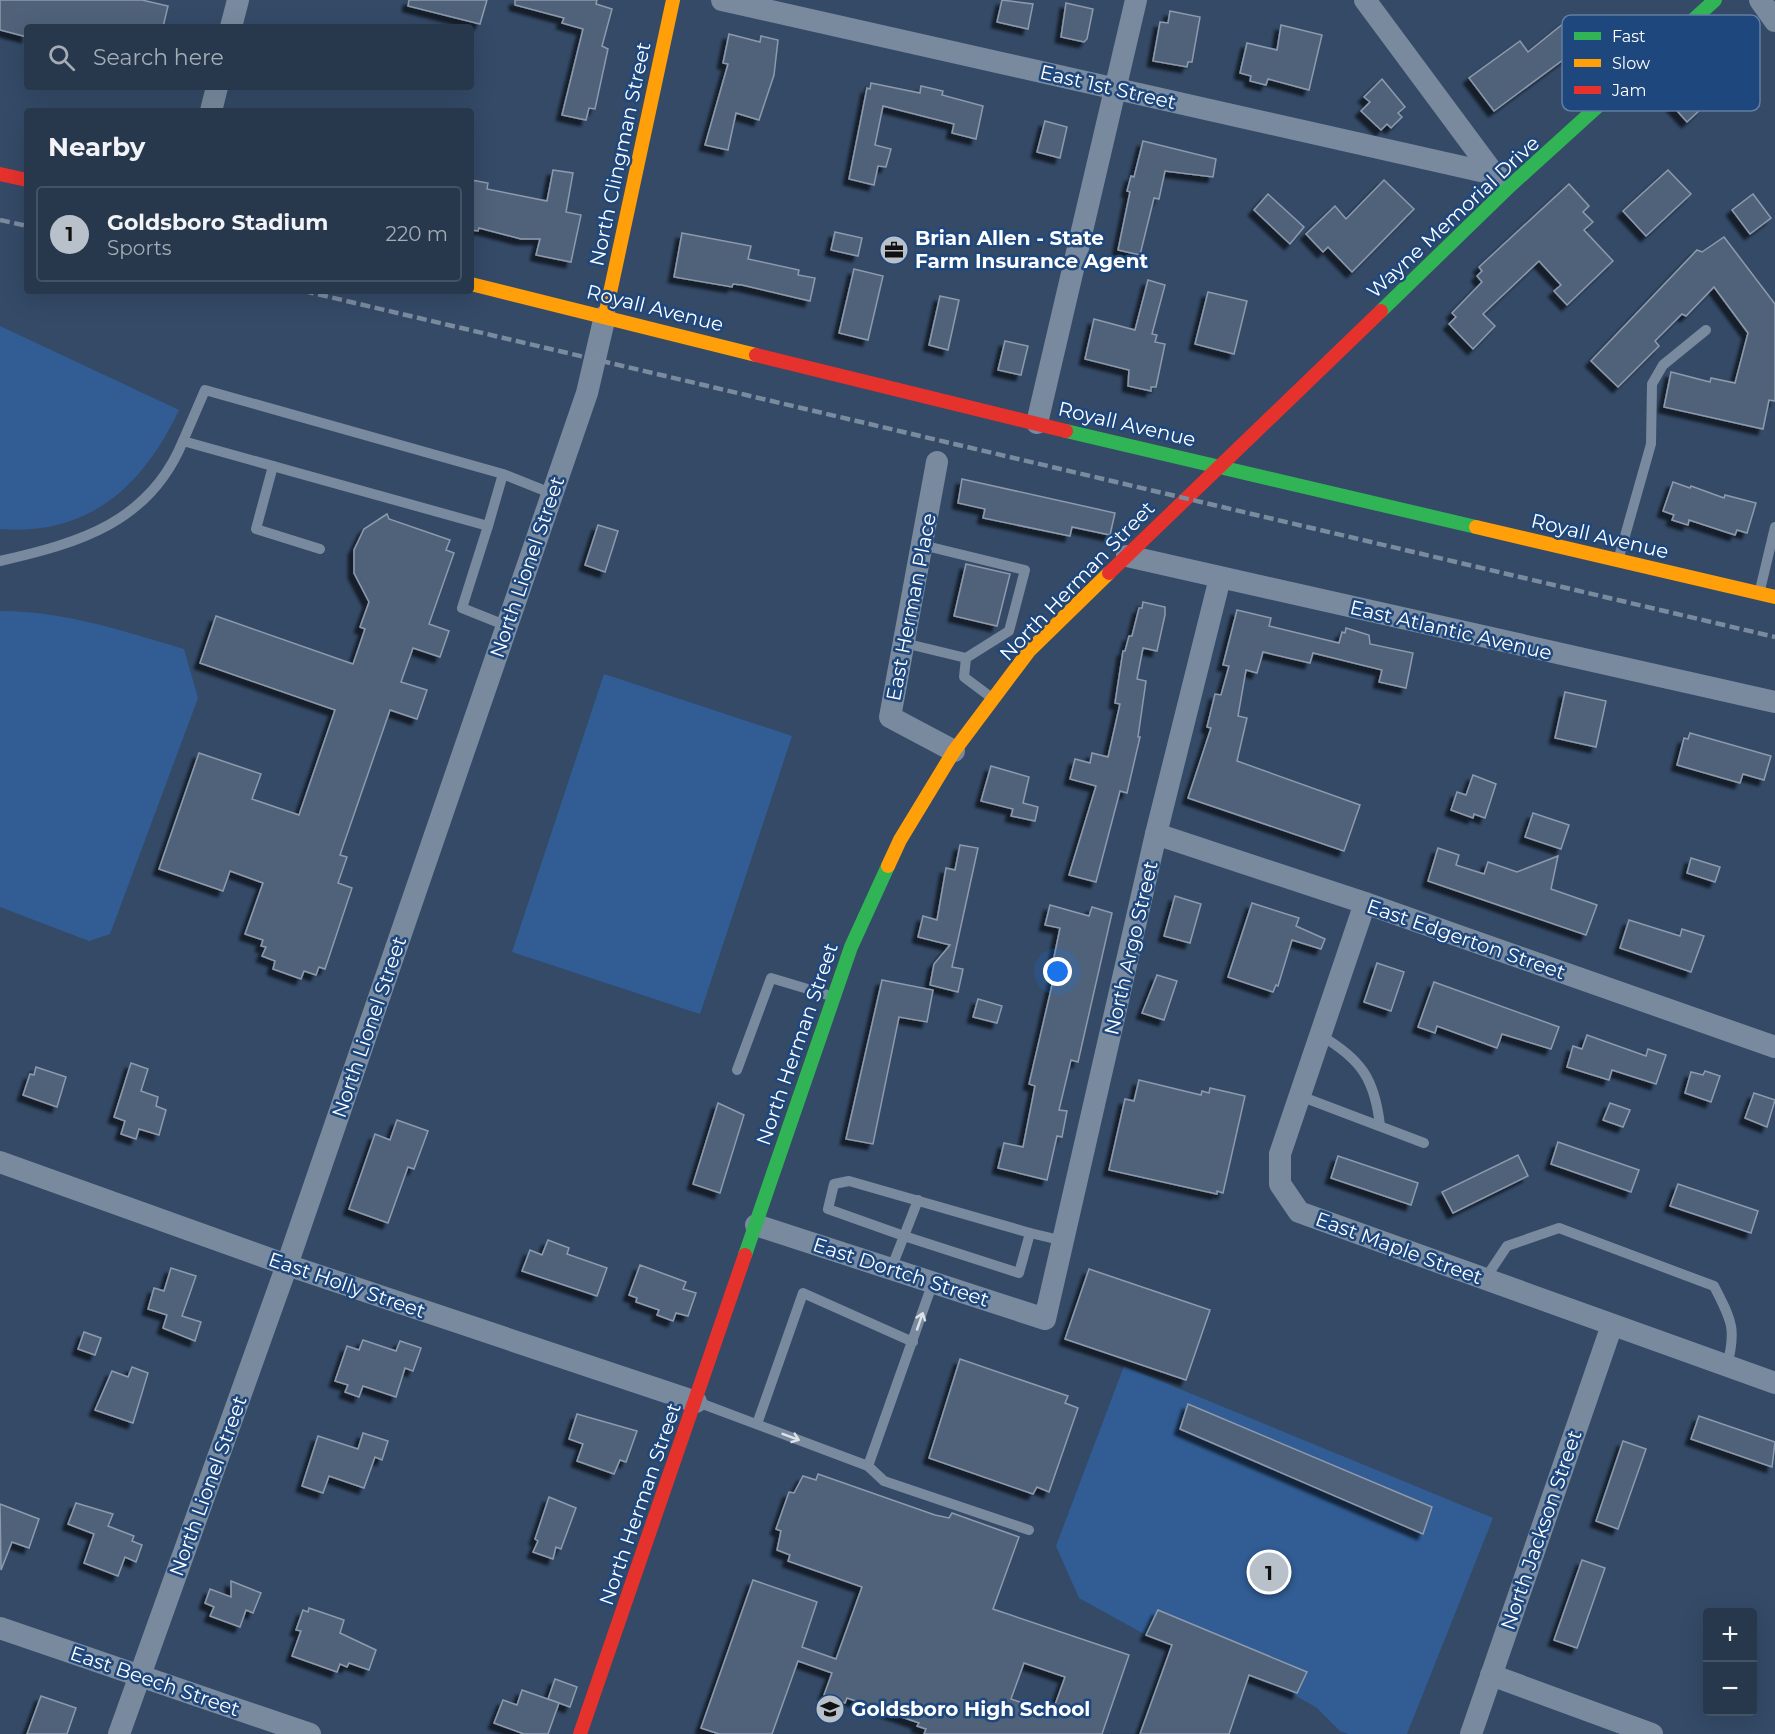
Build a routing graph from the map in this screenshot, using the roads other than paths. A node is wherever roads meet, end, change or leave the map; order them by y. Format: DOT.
graph roads {
  1 [pos="238,0"];
  2 [pos="673,0"];
  3 [pos="722,0"];
  4 [pos="1136,0"];
  5 [pos="1365,0"];
  6 [pos="1715,0"];
  7 [pos="1760,0"];
  8 [pos="1697,15"];
  9 [pos="1775,21"];
  10 [pos="232,24"];
  11 [pos="1116,88"];
  12 [pos="216,90"];
  13 [pos="212,108"];
  14 [pos="1584,111"];
  15 [pos="0,174"];
  16 [pos="24,179"];
  17 [pos="1503,180"];
  18 [pos="474,285"];
  19 [pos="605,316"];
  20 [pos="1706,330"];
  21 [pos="1037,423"];
  22 [pos="183,441"];
  23 [pos="937,462"];
  24 [pos="273,466"];
  25 [pos="1221,467"];
  26 [pos="503,474"];
  27 [pos="553,494"];
  28 [pos="489,526"];
  29 [pos="1775,527"];
  30 [pos="922,545"];
  31 [pos="320,549"];
  32 [pos="1127,556"];
  33 [pos="1618,560"];
  34 [pos="0,561"];
  35 [pos="1220,578"];
  36 [pos="1759,593"];
  37 [pos="1775,597"];
  38 [pos="507,626"];
  39 [pos="904,643"];
  40 [pos="966,658"];
  41 [pos="993,699"];
  42 [pos="1775,702"];
  43 [pos="954,751"];
  44 [pos="1156,834"];
  45 [pos="1365,903"];
  46 [pos="834,996"];
  47 [pos="1320,1035"];
  48 [pos="1775,1047"];
  49 [pos="737,1070"];
  50 [pos="1300,1096"];
  51 [pos="1380,1126"];
  52 [pos="1424,1143"];
  53 [pos="0,1162"];
  54 [pos="918,1200"];
  55 [pos="756,1225"];
  56 [pos="1030,1233"];
  57 [pos="904,1236"];
  58 [pos="1064,1241"];
  59 [pos="287,1265"];
  60 [pos="891,1269"];
  61 [pos="1485,1279"];
  62 [pos="933,1282"];
  63 [pos="1045,1319"];
  64 [pos="1612,1325"];
  65 [pos="913,1342"];
  66 [pos="1727,1366"];
  67 [pos="1775,1383"];
  68 [pos="696,1402"];
  69 [pos="757,1424"];
  70 [pos="868,1466"];
  71 [pos="1029,1530"];
  72 [pos="0,1628"];
  73 [pos="1491,1675"];
  74 [pos="140,1676"];
  75 [pos="119,1734"];
  76 [pos="310,1734"];
  77 [pos="580,1734"];
  78 [pos="1471,1734"];
  79 [pos="1652,1734"];
  1 -- 10 [label="street"];
  2 -- 19 [label="main road, North Clingman Street"];
  3 -- 11 [label="street, East 1st Street"];
  4 -- 11 [label="street"];
  5 -- 17 [label="street"];
  6 -- 8 [label="main road, Wayne Memorial Drive"];
  7 -- 9 [label="street"];
  11 -- 17 [label="street, East 1st Street"];
  11 -- 21 [label="street"];
  12 -- 13 [label="street"];
  14 -- 17 [label="main road, Wayne Memorial Drive"];
  15 -- 16 [label="main road"];
  17 -- 25 [label="main road, Wayne Memorial Drive"];
  18 -- 19 [label="main road, Royall Avenue"];
  19 -- 21 [label="main road, Royall Avenue"];
  19 -- 27 [label="street, North Lionel Street"];
  20 -- 33 [label="lane"];
  21 -- 25 [label="main road, Royall Avenue"];
  22 -- 24 [label="lane"];
  22 -- 26 [label="lane"];
  22 -- 34 [label="lane"];
  23 -- 30 [label="street, East Herman Place"];
  24 -- 28 [label="lane"];
  24 -- 31 [label="lane"];
  25 -- 32 [label="main road, North Herman Street"];
  25 -- 33 [label="main road, Royall Avenue"];
  26 -- 27 [label="lane"];
  26 -- 28 [label="lane"];
  27 -- 38 [label="street, North Lionel Street"];
  28 -- 38 [label="lane"];
  29 -- 36 [label="lane"];
  30 -- 39 [label="street, East Herman Place"];
  30 -- 40 [label="lane"];
  32 -- 35 [label="street, East Atlantic Avenue"];
  32 -- 41 [label="main road, North Herman Street"];
  33 -- 36 [label="main road, Royall Avenue"];
  35 -- 42 [label="street, East Atlantic Avenue"];
  35 -- 44 [label="street, North Argo Street"];
  36 -- 37 [label="main road, Royall Avenue"];
  38 -- 59 [label="street, North Lionel Street"];
  39 -- 40 [label="lane"];
  39 -- 43 [label="street, East Herman Place"];
  40 -- 41 [label="lane"];
  41 -- 43 [label="main road, North Herman Street"];
  43 -- 46 [label="main road, North Herman Street"];
  44 -- 45 [label="street, East Edgerton Street"];
  44 -- 58 [label="street, North Argo Street"];
  45 -- 47 [label="street, East Maple Street"];
  45 -- 48 [label="street, East Edgerton Street"];
  46 -- 49 [label="lane"];
  46 -- 55 [label="main road, North Herman Street"];
  47 -- 50 [label="street, East Maple Street"];
  47 -- 51 [label="lane"];
  50 -- 51 [label="lane"];
  50 -- 61 [label="street, East Maple Street"];
  51 -- 52 [label="lane"];
  53 -- 59 [label="street, East Holly Street"];
  54 -- 56 [label="lane"];
  54 -- 57 [label="lane"];
  54 -- 57 [label="lane"];
  55 -- 60 [label="street, East Dortch Street"];
  55 -- 68 [label="main road, North Herman Street"];
  56 -- 57 [label="lane"];
  56 -- 58 [label="lane"];
  57 -- 60 [label="lane"];
  58 -- 63 [label="street, North Argo Street"];
  59 -- 68 [label="street, East Holly Street"];
  59 -- 74 [label="street, North Lionel Street"];
  60 -- 62 [label="street, East Dortch Street"];
  61 -- 64 [label="street, East Maple Street"];
  61 -- 66 [label="lane"];
  62 -- 63 [label="street, East Dortch Street"];
  65 -- 62 [label="lane, one-way"];
  64 -- 66 [label="street, East Maple Street"];
  64 -- 73 [label="street, North Jackson Street"];
  65 -- 69 [label="lane"];
  65 -- 70 [label="lane"];
  66 -- 67 [label="street, East Maple Street"];
  68 -- 69 [label="lane"];
  68 -- 77 [label="main road, North Herman Street"];
  69 -- 70 [label="lane, one-way"];
  70 -- 71 [label="lane"];
  72 -- 74 [label="street, East Beech Street"];
  73 -- 78 [label="street, North Jackson Street"];
  73 -- 79 [label="street"];
  74 -- 75 [label="street, North Lionel Street"];
  74 -- 76 [label="street, East Beech Street"];
}
